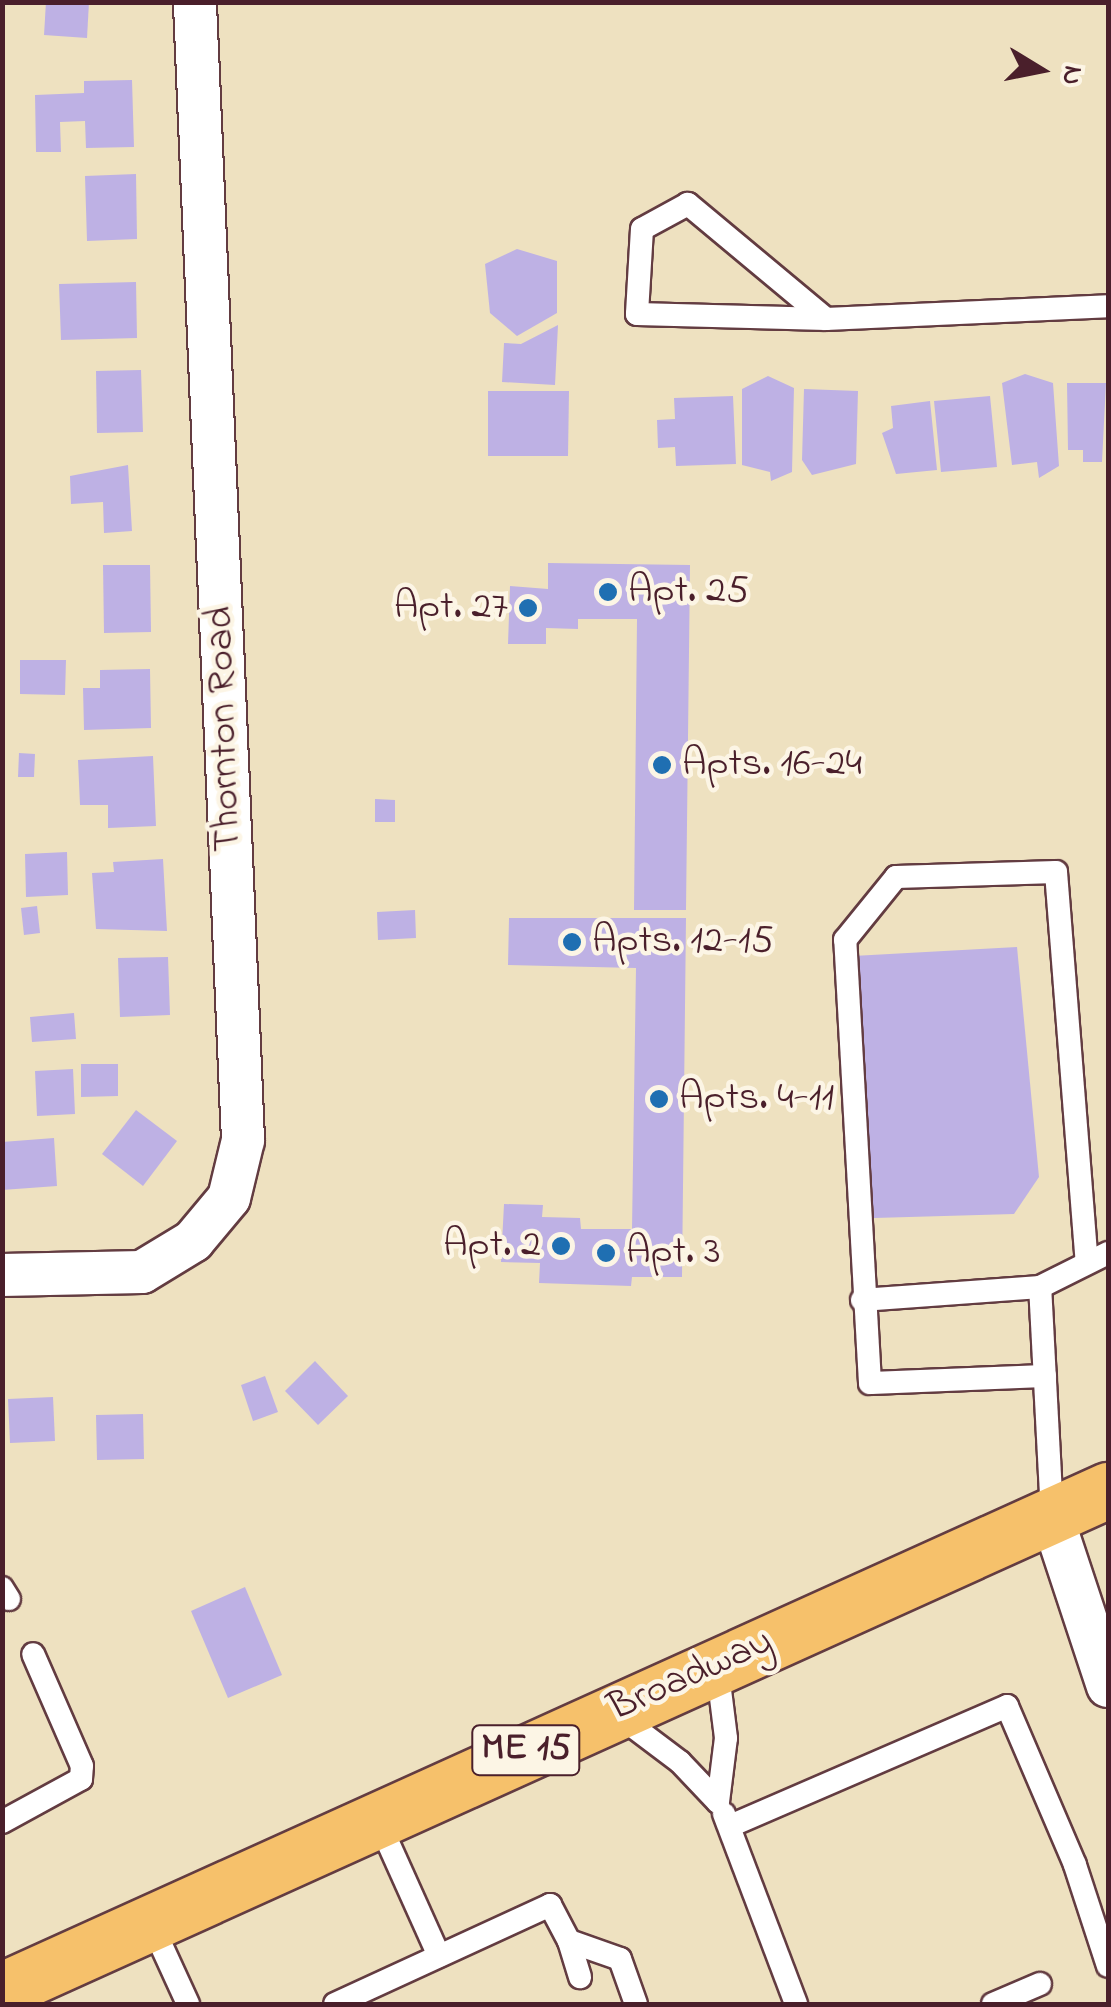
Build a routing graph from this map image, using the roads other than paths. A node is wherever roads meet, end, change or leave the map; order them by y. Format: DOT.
graph roads {
  1 [pos="194,2"];
  2 [pos="1108,306"];
  3 [pos="826,319"];
  4 [pos="1098,1257"];
  5 [pos="2,1275"];
  6 [pos="1040,1288"];
  7 [pos="862,1300"];
  8 [pos="1045,1376"];
  9 [pos="1108,1490"];
  10 [pos="1052,1517"];
  11 [pos="33,1654"];
  12 [pos="716,1664"];
  13 [pos="1108,1686"];
  14 [pos="612,1711"];
  15 [pos="718,1802"];
  16 [pos="378,1818"];
  17 [pos="2,1822"];
  18 [pos="730,1826"];
  19 [pos="151,1923"];
  20 [pos="438,1956"];
  21 [pos="1108,1966"];
  22 [pos="1040,1984"];
  23 [pos="2,1990"];
  24 [pos="188,2004"];
  25 [pos="335,2004"];
  26 [pos="636,2004"];
  27 [pos="796,2004"];
  28 [pos="992,2004"];
  1 -- 5 [label="street, Thornton Road"];
  2 -- 3 [label="lane"];
  3 -- 3 [label="lane"];
  4 -- 6 [label="lane"];
  4 -- 7 [label="lane"];
  6 -- 7 [label="lane"];
  6 -- 8 [label="lane"];
  7 -- 8 [label="lane"];
  8 -- 10 [label="lane"];
  9 -- 10 [label="main road, Broadway / ME 15"];
  10 -- 12 [label="main road, Broadway / ME 15"];
  10 -- 13 [label="street"];
  11 -- 17 [label="lane"];
  12 -- 14 [label="main road, Broadway / ME 15"];
  12 -- 15 [label="lane"];
  14 -- 15 [label="lane"];
  14 -- 16 [label="main road, Broadway / ME 15"];
  15 -- 18 [label="lane"];
  16 -- 19 [label="main road, Broadway / ME 15"];
  16 -- 20 [label="lane"];
  18 -- 21 [label="lane"];
  18 -- 27 [label="lane"];
  19 -- 23 [label="main road, Broadway / ME 15"];
  19 -- 24 [label="lane"];
  20 -- 25 [label="lane"];
  20 -- 26 [label="lane"];
  22 -- 28 [label="lane"];
}
